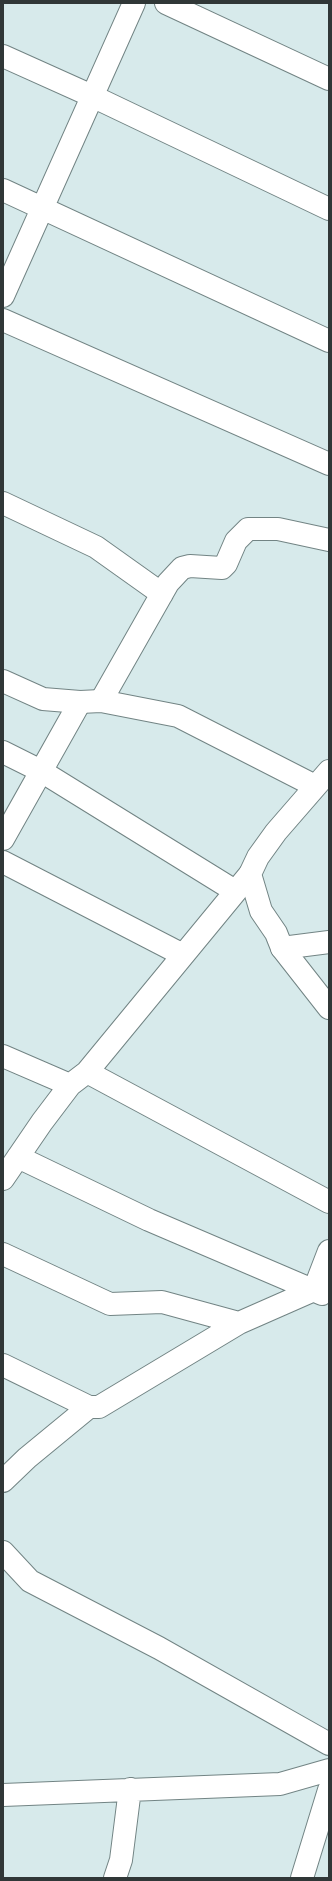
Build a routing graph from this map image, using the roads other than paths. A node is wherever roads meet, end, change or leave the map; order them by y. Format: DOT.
graph roads {
  1 [pos="134,3"];
  2 [pos="166,3"];
  3 [pos="3,56"];
  4 [pos="329,79"];
  5 [pos="92,96"];
  6 [pos="3,190"];
  7 [pos="42,208"];
  8 [pos="329,209"];
  9 [pos="3,296"];
  10 [pos="3,320"];
  11 [pos="329,341"];
  12 [pos="329,464"];
  13 [pos="3,503"];
  14 [pos="329,540"];
  15 [pos="162,594"];
  16 [pos="3,681"];
  17 [pos="90,702"];
  18 [pos="3,752"];
  19 [pos="41,771"];
  20 [pos="322,778"];
  21 [pos="3,839"];
  22 [pos="3,862"];
  23 [pos="250,874"];
  24 [pos="235,891"];
  25 [pos="329,942"];
  26 [pos="282,948"];
  27 [pos="184,955"];
  28 [pos="329,1008"];
  29 [pos="3,1056"];
  30 [pos="87,1072"];
  31 [pos="70,1085"];
  32 [pos="9,1166"];
  33 [pos="329,1202"];
  34 [pos="329,1251"];
  35 [pos="3,1254"];
  36 [pos="324,1291"];
  37 [pos="239,1323"];
  38 [pos="3,1365"];
  39 [pos="89,1407"];
  40 [pos="3,1481"];
  41 [pos="3,1552"];
  42 [pos="329,1744"];
  43 [pos="329,1770"];
  44 [pos="130,1789"];
  45 [pos="329,1790"];
  46 [pos="3,1795"];
  47 [pos="115,1878"];
  48 [pos="302,1878"];
  1 -- 5 [label="street"];
  2 -- 4 [label="street"];
  3 -- 5 [label="street"];
  5 -- 7 [label="street"];
  5 -- 8 [label="street"];
  6 -- 7 [label="street"];
  7 -- 9 [label="street"];
  7 -- 11 [label="street"];
  10 -- 12 [label="street"];
  13 -- 15 [label="street"];
  14 -- 15 [label="street"];
  15 -- 17 [label="street"];
  16 -- 17 [label="street"];
  17 -- 19 [label="street"];
  17 -- 20 [label="street"];
  18 -- 19 [label="street"];
  19 -- 21 [label="street"];
  19 -- 24 [label="street"];
  20 -- 23 [label="street"];
  22 -- 27 [label="street"];
  23 -- 24 [label="street"];
  23 -- 26 [label="street"];
  24 -- 27 [label="street"];
  25 -- 26 [label="street"];
  26 -- 28 [label="street"];
  27 -- 30 [label="street"];
  29 -- 31 [label="street"];
  30 -- 31 [label="street"];
  30 -- 33 [label="street"];
  31 -- 32 [label="street"];
  32 -- 36 [label="street"];
  34 -- 36 [label="street"];
  35 -- 37 [label="street"];
  36 -- 37 [label="street"];
  37 -- 39 [label="street"];
  38 -- 39 [label="street"];
  39 -- 40 [label="street"];
  41 -- 42 [label="street"];
  43 -- 44 [label="street"];
  44 -- 46 [label="street"];
  44 -- 47 [label="street"];
  45 -- 48 [label="street"];
}
